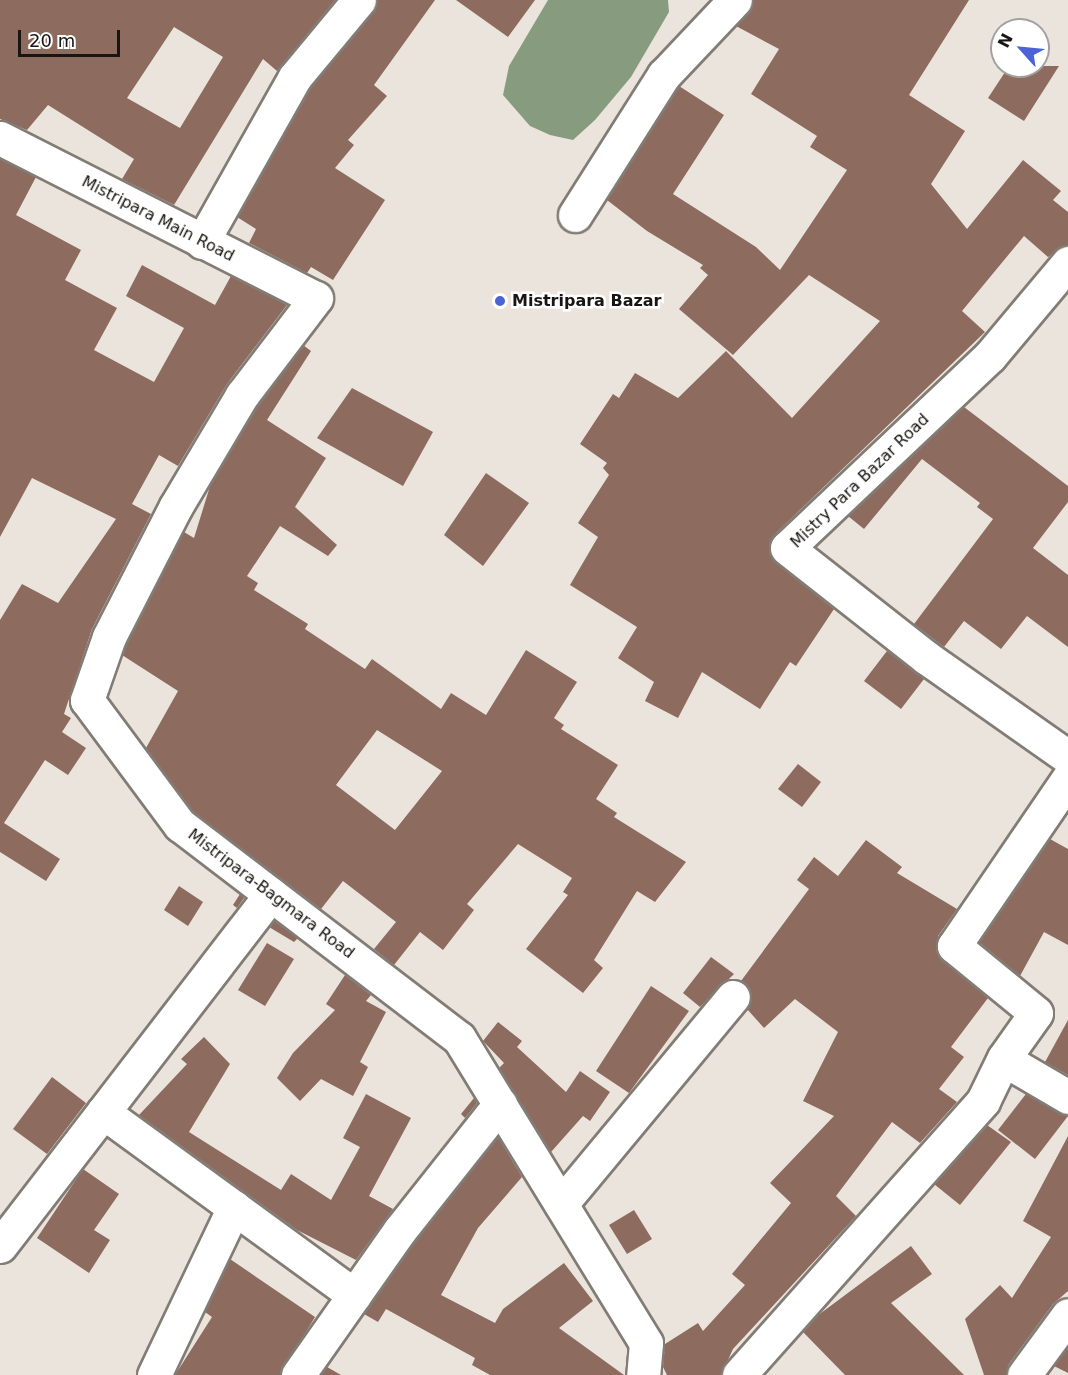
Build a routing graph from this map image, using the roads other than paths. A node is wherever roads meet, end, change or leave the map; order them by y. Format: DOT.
graph roads {
  1 [pos="359,0"];
  2 [pos="735,0"];
  3 [pos="0,138"];
  4 [pos="575,215"];
  5 [pos="202,242"];
  6 [pos="1068,263"];
  7 [pos="316,298"];
  8 [pos="1068,757"];
  9 [pos="1068,779"];
  10 [pos="271,894"];
  11 [pos="733,997"];
  12 [pos="1005,1060"];
  13 [pos="1068,1097"];
  14 [pos="500,1104"];
  15 [pos="103,1112"];
  16 [pos="561,1204"];
  17 [pos="234,1207"];
  18 [pos="0,1246"];
  19 [pos="354,1295"];
  20 [pos="1068,1315"];
  21 [pos="154,1375"];
  22 [pos="298,1375"];
  23 [pos="644,1375"];
  24 [pos="739,1375"];
  25 [pos="1024,1375"];
  1 -- 5 [label="street"];
  2 -- 4 [label="street"];
  3 -- 5 [label="street, Mistripara Main Road"];
  5 -- 7 [label="street, Mistripara Main Road"];
  6 -- 8 [label="street, Mistry Para Bazar Road"];
  7 -- 10 [label="street, Mistripara-Bagmara Road"];
  9 -- 12 [label="street"];
  10 -- 14 [label="street, Mistripara-Bagmara Road"];
  10 -- 15 [label="street"];
  11 -- 16 [label="street"];
  12 -- 13 [label="street"];
  12 -- 24 [label="street"];
  14 -- 16 [label="street, Mistripara-Bagmara Road"];
  14 -- 19 [label="street"];
  15 -- 17 [label="street"];
  15 -- 18 [label="street"];
  16 -- 23 [label="street, Mistripara-Bagmara Road"];
  17 -- 19 [label="street"];
  17 -- 21 [label="street"];
  19 -- 22 [label="street"];
  20 -- 25 [label="street"];
}
